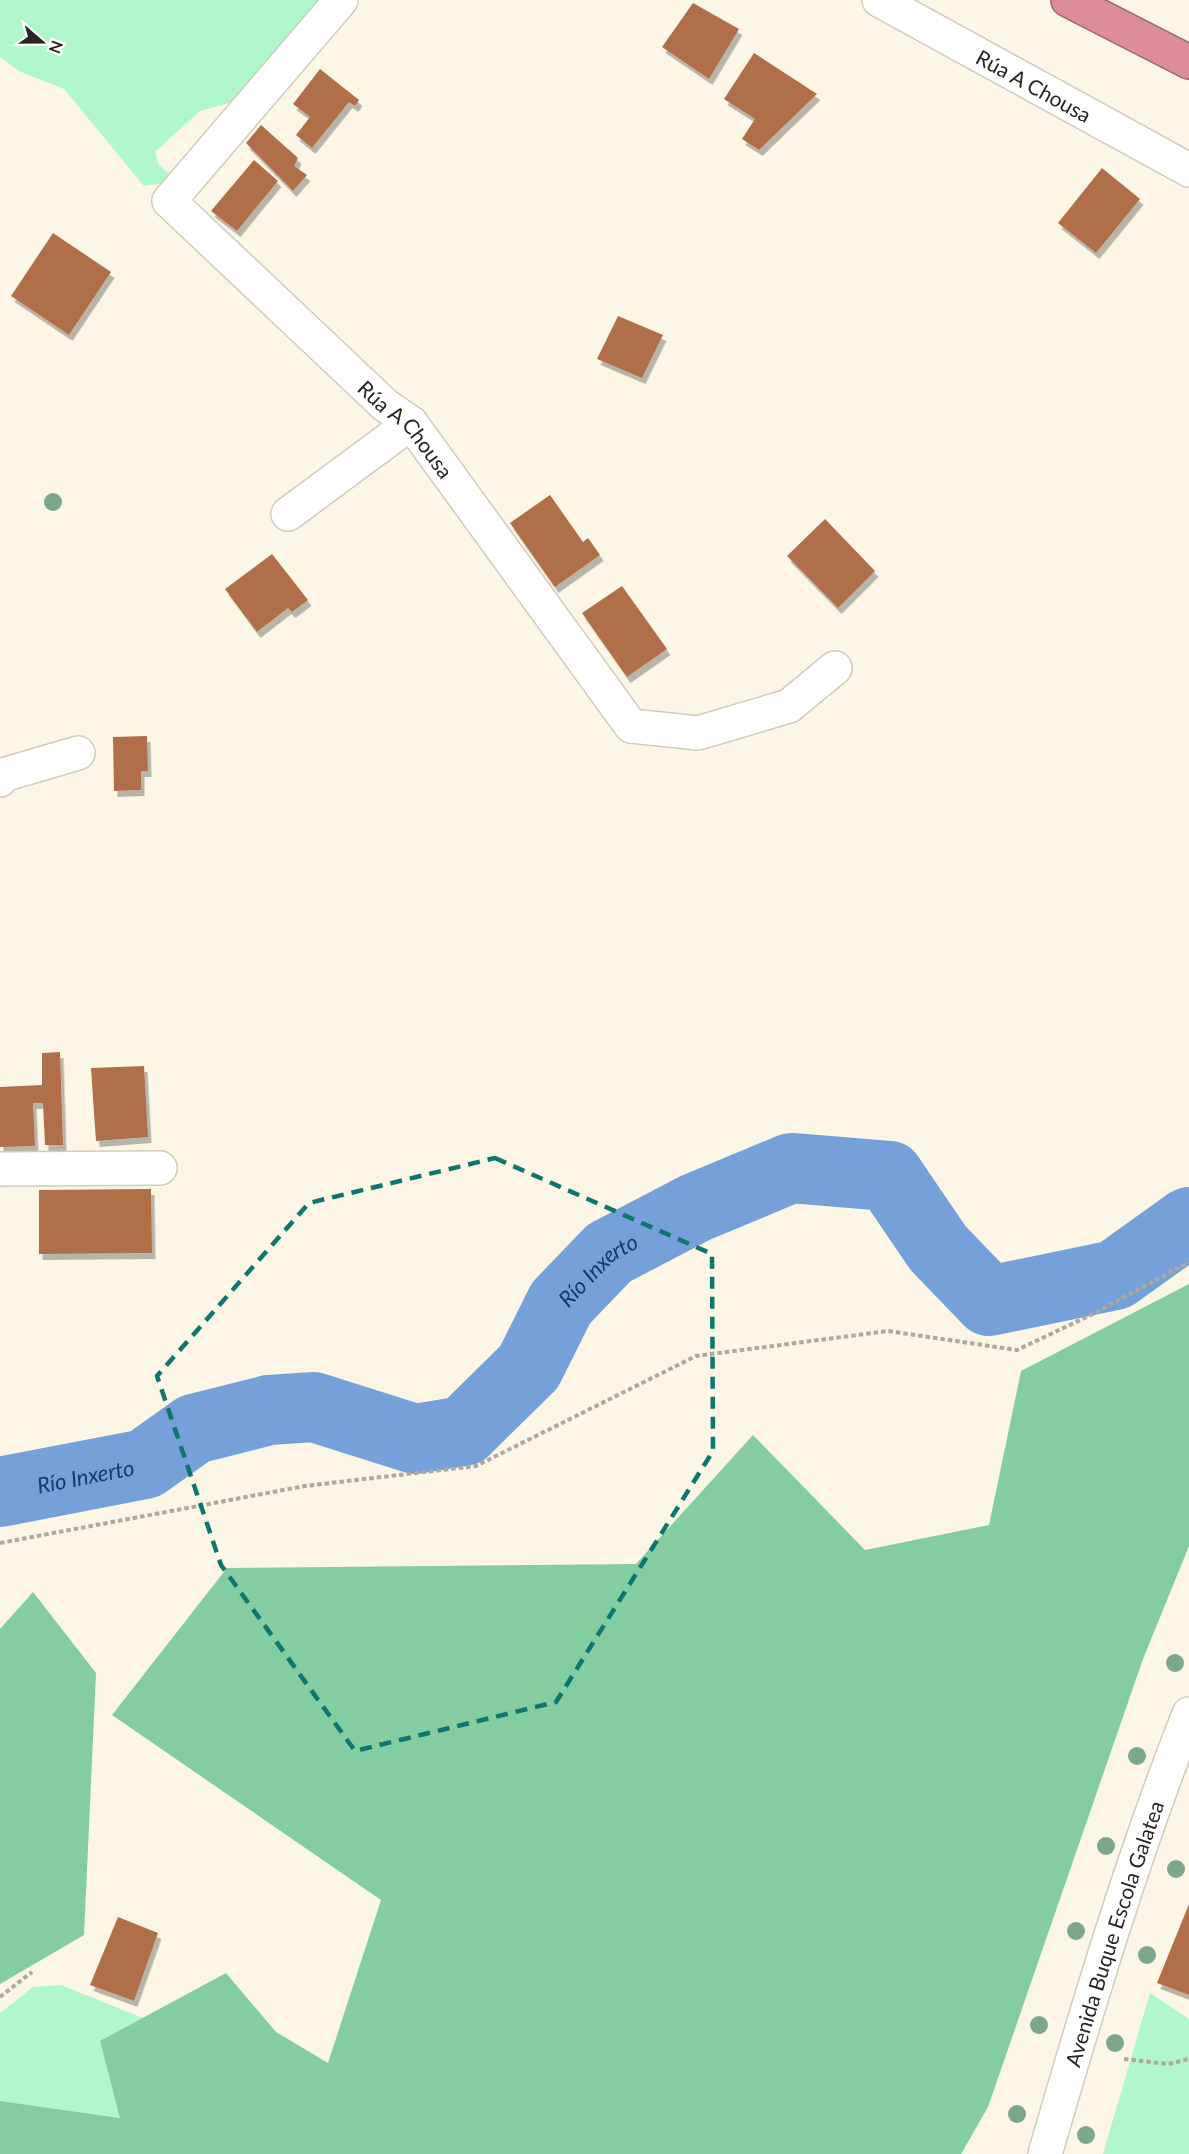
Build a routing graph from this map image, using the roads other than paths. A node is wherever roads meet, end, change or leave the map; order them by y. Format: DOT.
graph roads {
  1 [pos="341,0"];
  2 [pos="879,0"];
  3 [pos="1068,0"];
  4 [pos="1189,62"];
  5 [pos="1189,170"];
  6 [pos="411,423"];
  7 [pos="288,514"];
  8 [pos="835,668"];
  9 [pos="78,753"];
  10 [pos="0,780"];
  11 [pos="0,1168"];
  12 [pos="160,1168"];
  13 [pos="1189,1714"];
  14 [pos="1045,2154"];
  1 -- 6 [label="street, Rúa A Chousa"];
  2 -- 5 [label="street, Rúa A Chousa"];
  3 -- 4 [label="highway"];
  6 -- 7 [label="street"];
  6 -- 8 [label="street, Rúa A Chousa"];
  9 -- 10 [label="street"];
  11 -- 12 [label="street"];
  13 -- 14 [label="street, Avenida Buque Escola Galatea"];
}
